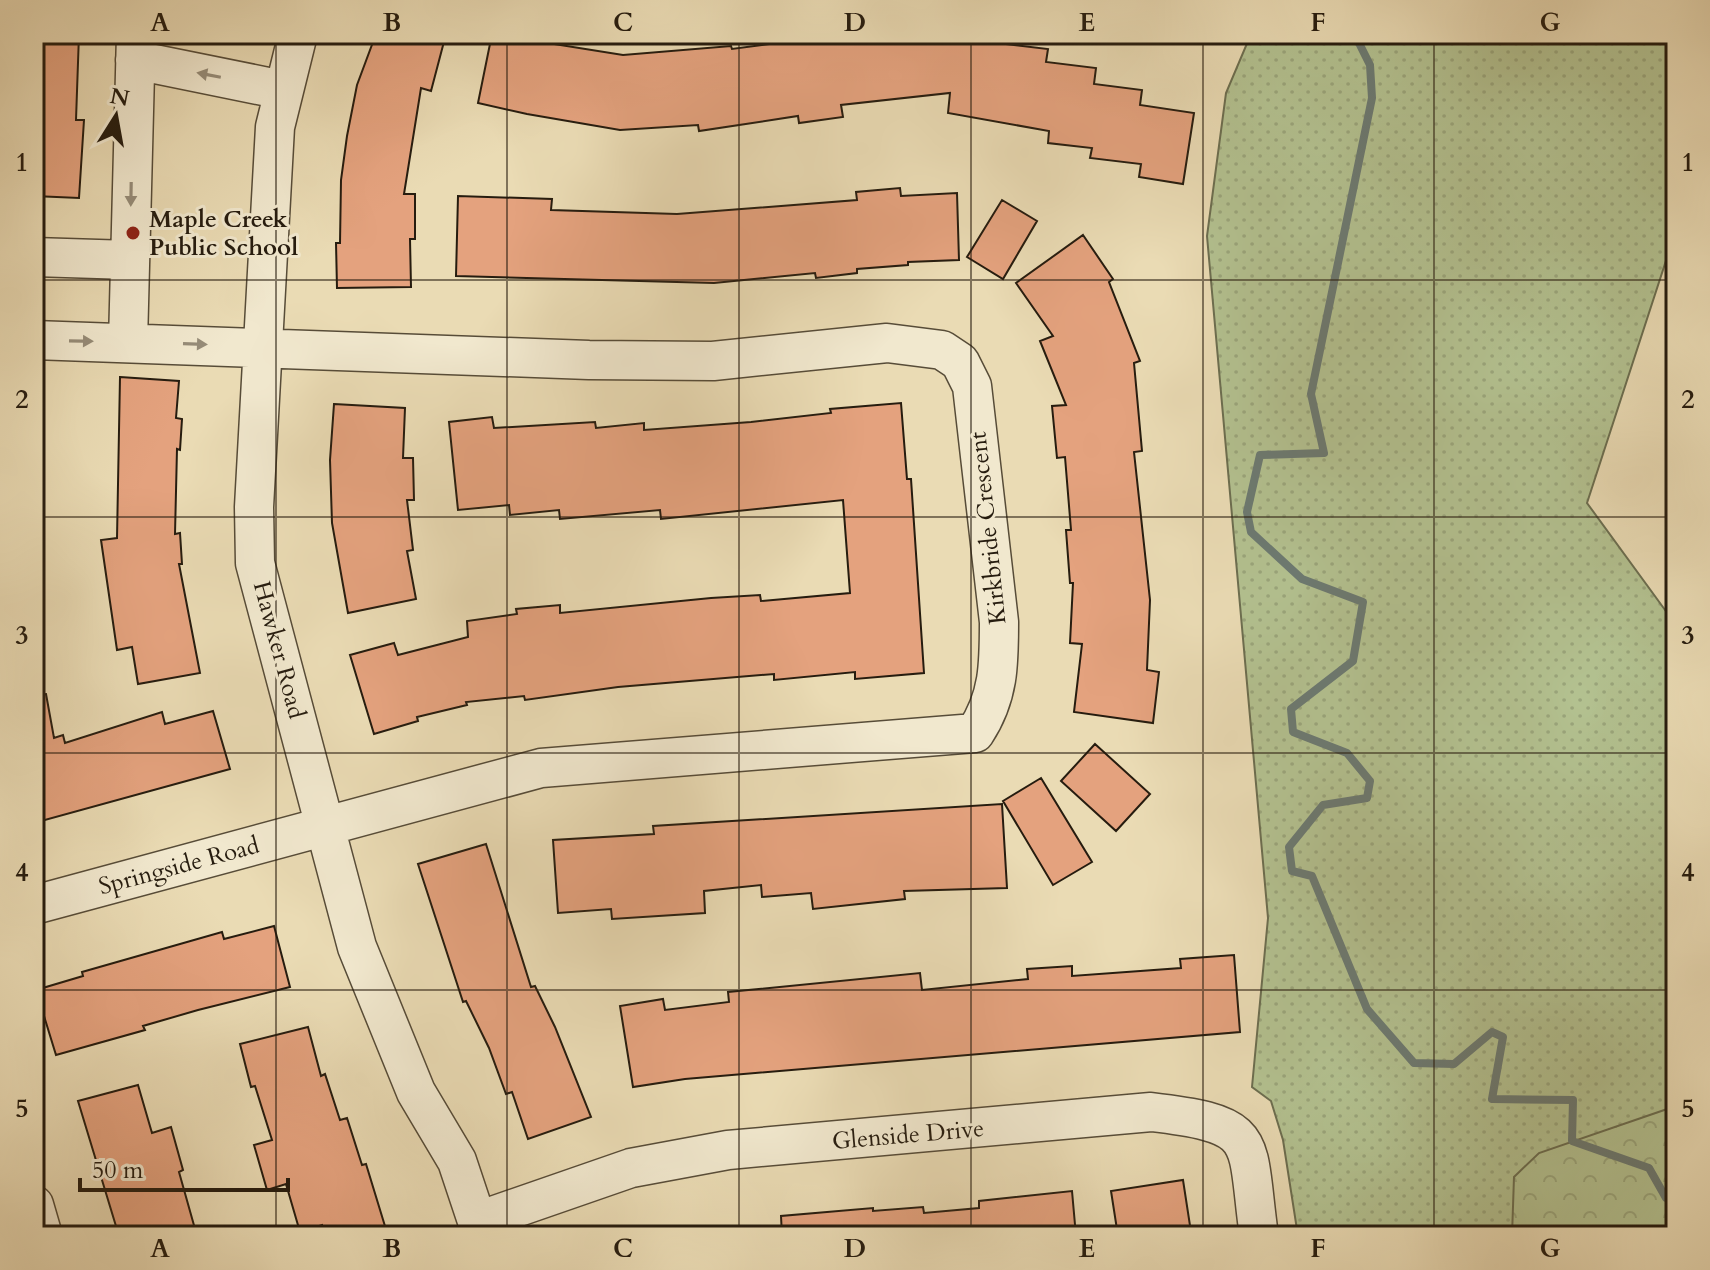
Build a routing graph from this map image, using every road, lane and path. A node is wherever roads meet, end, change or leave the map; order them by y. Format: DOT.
graph roads {
  1 [pos="298,34"];
  2 [pos="136,47"];
  3 [pos="283,90"];
  4 [pos="34,257"];
  5 [pos="130,260"];
  6 [pos="34,340"];
  7 [pos="128,343"];
  8 [pos="263,346"];
  9 [pos="323,825"];
  10 [pos="34,905"];
  11 [pos="34,1205"];
  12 [pos="480,1229"];
  13 [pos="43,1236"];
  14 [pos="1259,1236"];
  1 -- 3 [label="street, Hawker Road"];
  3 -- 2 [label="street, one-way"];
  2 -- 5 [label="street, one-way"];
  3 -- 8 [label="street, Hawker Road"];
  4 -- 5 [label="street"];
  5 -- 7 [label="street"];
  6 -- 7 [label="street, one-way"];
  7 -- 8 [label="street, one-way"];
  8 -- 9 [label="street, Hawker Road"];
  8 -- 9 [label="street, Kirkbride Crescent"];
  9 -- 10 [label="street, Springside Road"];
  9 -- 12 [label="street, Hawker Road"];
  11 -- 13 [label="street"];
  12 -- 14 [label="street, Glenside Drive"];
}
